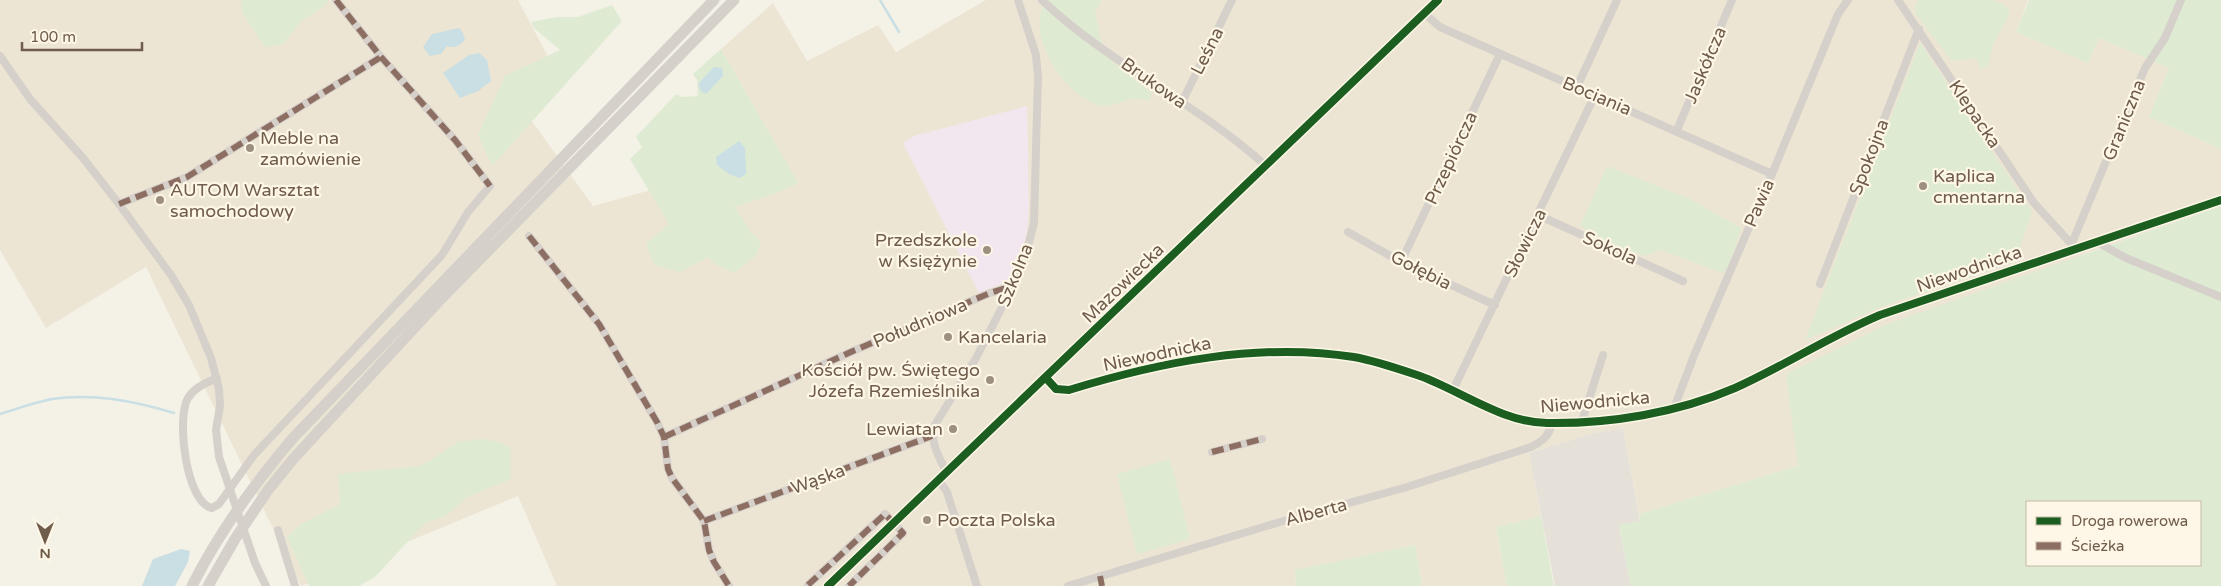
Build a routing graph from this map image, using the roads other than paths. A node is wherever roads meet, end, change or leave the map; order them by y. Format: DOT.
graph roads {
  1 [pos="336,0"];
  2 [pos="714,0"];
  3 [pos="734,0"];
  4 [pos="1018,0"];
  5 [pos="1042,0"];
  6 [pos="1232,0"];
  7 [pos="1438,0"];
  8 [pos="1617,0"];
  9 [pos="1732,0"];
  10 [pos="1848,0"];
  11 [pos="1898,0"];
  12 [pos="2181,0"];
  13 [pos="1424,13"];
  14 [pos="1918,29"];
  15 [pos="1500,54"];
  16 [pos="0,56"];
  17 [pos="381,57"];
  18 [pos="1577,87"];
  19 [pos="1595,95"];
  20 [pos="1182,102"];
  21 [pos="1677,130"];
  22 [pos="1266,166"];
  23 [pos="1772,174"];
  24 [pos="2221,200"];
  25 [pos="119,204"];
  26 [pos="1538,215"];
  27 [pos="1348,232"];
  28 [pos="529,236"];
  29 [pos="2098,242"];
  30 [pos="2074,245"];
  31 [pos="1401,262"];
  32 [pos="1683,281"];
  33 [pos="1820,284"];
  34 [pos="1014,286"];
  35 [pos="2221,297"];
  36 [pos="1495,305"];
  37 [pos="1603,354"];
  38 [pos="217,378"];
  39 [pos="1046,378"];
  40 [pos="1453,390"];
  41 [pos="1674,408"];
  42 [pos="1582,421"];
  43 [pos="1552,423"];
  44 [pos="932,436"];
  45 [pos="664,437"];
  46 [pos="1262,440"];
  47 [pos="1212,452"];
  48 [pos="947,472"];
  49 [pos="938,480"];
  50 [pos="704,521"];
  51 [pos="894,522"];
  52 [pos="278,530"];
  53 [pos="1100,576"];
  54 [pos="192,586"];
  55 [pos="208,586"];
  56 [pos="266,586"];
  57 [pos="295,586"];
  58 [pos="729,586"];
  59 [pos="808,586"];
  60 [pos="828,586"];
  61 [pos="849,586"];
  62 [pos="977,586"];
  63 [pos="1068,586"];
  64 [pos="1102,586"];
  1 -- 17 [label="street"];
  2 -- 54 [label="main road"];
  3 -- 55 [label="main road"];
  4 -- 34 [label="street, Szkolna"];
  5 -- 20 [label="street, Brukowa"];
  6 -- 20 [label="street, Leśna"];
  7 -- 13 [label="street, Mazowiecka"];
  8 -- 18 [label="street"];
  9 -- 21 [label="street, Jaskółcza"];
  10 -- 23 [label="street, Pawia"];
  11 -- 14 [label="street, Klepacka"];
  12 -- 30 [label="street, Graniczna"];
  13 -- 15 [label="street, Bociania"];
  13 -- 22 [label="street, Mazowiecka"];
  14 -- 30 [label="street, Klepacka"];
  14 -- 33 [label="street, Spokojna"];
  15 -- 18 [label="street, Bociania"];
  15 -- 31 [label="street, Przepiórcza"];
  16 -- 25 [label="street"];
  17 -- 25 [label="street"];
  17 -- 38 [label="street"];
  18 -- 19 [label="street, Bociania"];
  19 -- 21 [label="street, Bociania"];
  19 -- 26 [label="street, Słowicza"];
  20 -- 22 [label="street, Brukowa"];
  21 -- 23 [label="street, Bociania"];
  22 -- 39 [label="street, Mazowiecka"];
  23 -- 41 [label="street, Pawia"];
  24 -- 29 [label="street, Niewodnicka"];
  25 -- 38 [label="street"];
  26 -- 32 [label="street, Sokola"];
  26 -- 36 [label="street, Słowicza"];
  27 -- 31 [label="street, Gołębia"];
  28 -- 45 [label="street"];
  29 -- 30 [label="street, Niewodnicka"];
  29 -- 35 [label="street"];
  30 -- 41 [label="street, Niewodnicka"];
  31 -- 36 [label="street, Gołębia"];
  34 -- 44 [label="street, Szkolna"];
  34 -- 45 [label="street, Południowa"];
  36 -- 40 [label="street, Słowicza"];
  37 -- 42 [label="street"];
  38 -- 56 [label="street"];
  39 -- 40 [label="street, Niewodnicka"];
  39 -- 48 [label="street, Mazowiecka"];
  40 -- 43 [label="street, Niewodnicka"];
  41 -- 42 [label="street, Niewodnicka"];
  42 -- 43 [label="street, Niewodnicka"];
  43 -- 53 [label="street, Alberta"];
  44 -- 48 [label="street"];
  44 -- 50 [label="street, Wąska"];
  45 -- 50 [label="street"];
  46 -- 47 [label="street"];
  48 -- 49 [label="street, Mazowiecka"];
  49 -- 51 [label="street, Mazowiecka"];
  49 -- 62 [label="street"];
  50 -- 58 [label="street"];
  51 -- 59 [label="street"];
  51 -- 60 [label="street, Mazowiecka"];
  51 -- 61 [label="street"];
  52 -- 57 [label="street"];
  53 -- 63 [label="street, Alberta"];
  53 -- 64 [label="street"];
}
